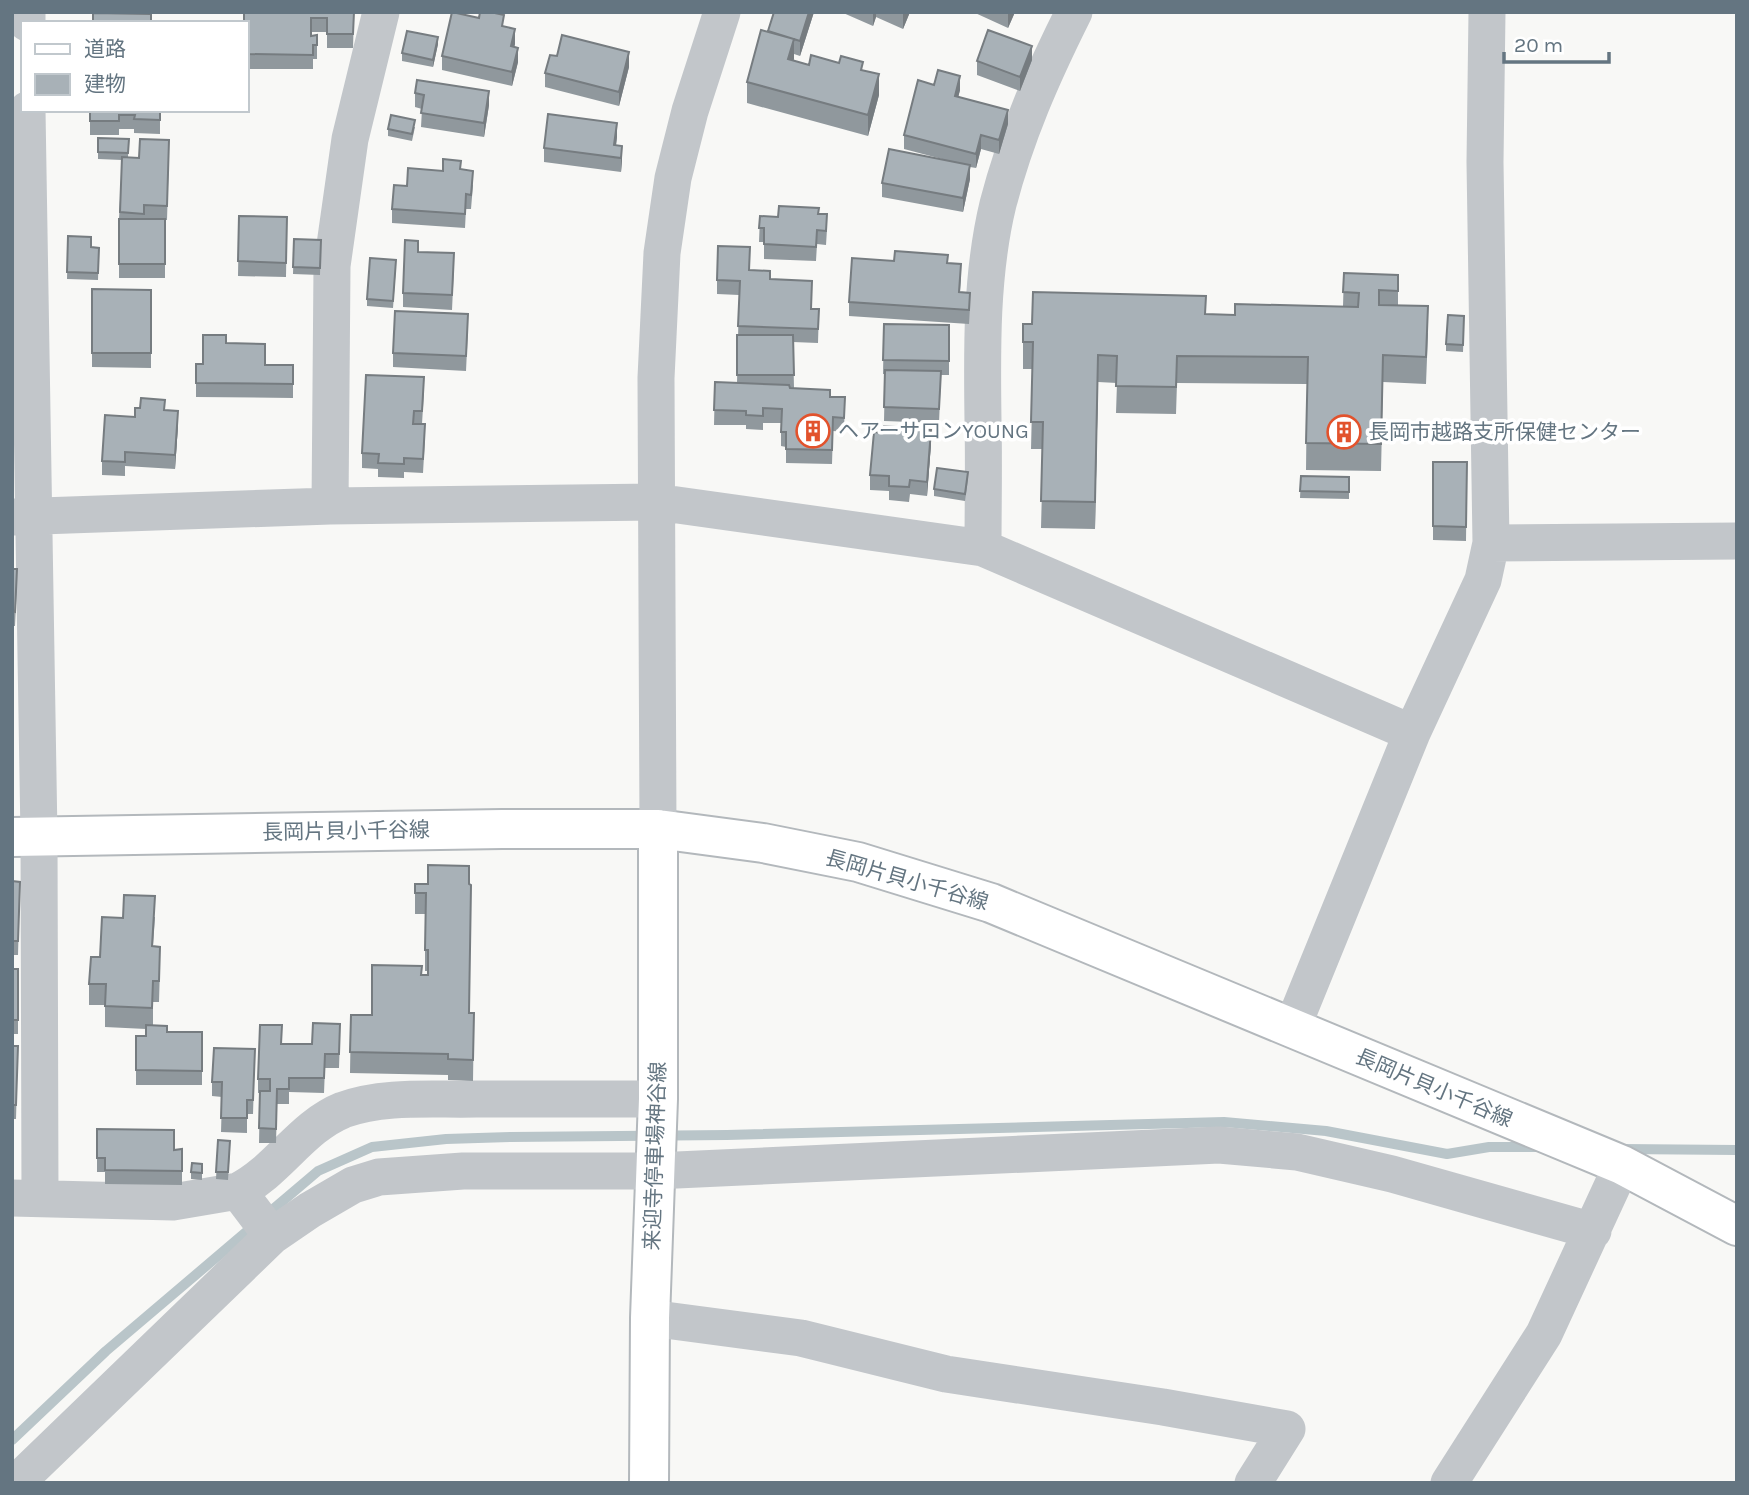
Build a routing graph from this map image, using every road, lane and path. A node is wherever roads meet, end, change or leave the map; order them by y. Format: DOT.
graph roads {
  1 [pos="381,12"];
  2 [pos="722,12"];
  3 [pos="1074,12"];
  4 [pos="1487,12"];
  5 [pos="27,112"];
  6 [pos="20,215"];
  7 [pos="656,502"];
  8 [pos="330,506"];
  9 [pos="22,517"];
  10 [pos="1737,541"];
  11 [pos="1491,543"];
  12 [pos="983,548"];
  13 [pos="1412,733"];
  14 [pos="659,829"];
  15 [pos="26,837"];
  16 [pos="1292,1028"];
  17 [pos="658,1099"];
  18 [pos="1622,1165"];
  19 [pos="654,1171"];
  20 [pos="238,1191"];
  21 [pos="26,1198"];
  22 [pos="1737,1226"];
  23 [pos="1593,1231"];
  24 [pos="272,1236"];
  25 [pos="650,1318"];
  26 [pos="16,1483"];
  27 [pos="649,1483"];
  28 [pos="1253,1483"];
  29 [pos="1449,1483"];
  1 -- 8 [label="street"];
  2 -- 7 [label="street"];
  3 -- 12 [label="street"];
  4 -- 11 [label="street"];
  5 -- 6 [label="street"];
  6 -- 9 [label="street"];
  7 -- 8 [label="street"];
  7 -- 12 [label="street"];
  7 -- 14 [label="street"];
  8 -- 9 [label="street"];
  9 -- 15 [label="street"];
  10 -- 11 [label="street"];
  11 -- 13 [label="street"];
  12 -- 13 [label="street"];
  13 -- 16 [label="street"];
  14 -- 15 [label="main road, 長岡片貝小千谷線"];
  14 -- 16 [label="main road, 長岡片貝小千谷線"];
  14 -- 17 [label="main road, 来迎寺停車場神谷線"];
  15 -- 21 [label="street"];
  16 -- 18 [label="main road, 長岡片貝小千谷線"];
  17 -- 19 [label="main road, 来迎寺停車場神谷線"];
  17 -- 20 [label="street"];
  18 -- 22 [label="main road, 長岡片貝小千谷線"];
  18 -- 23 [label="street"];
  19 -- 23 [label="street"];
  19 -- 24 [label="street"];
  19 -- 25 [label="main road, 来迎寺停車場神谷線"];
  20 -- 21 [label="street"];
  20 -- 24 [label="street"];
  23 -- 29 [label="street"];
  24 -- 26 [label="street"];
  25 -- 27 [label="main road, 来迎寺停車場神谷線"];
  25 -- 28 [label="street"];
}
